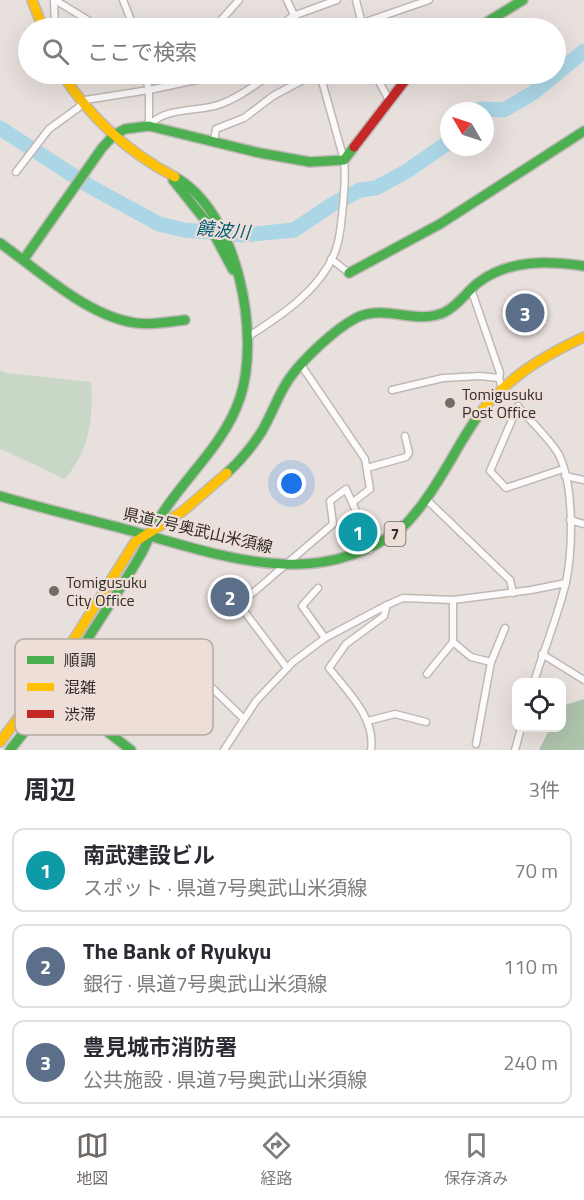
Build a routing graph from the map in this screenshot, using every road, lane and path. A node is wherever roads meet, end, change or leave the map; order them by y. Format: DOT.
graph roads {
  1 [pos="32,0"];
  2 [pos="55,0"];
  3 [pos="123,0"];
  4 [pos="239,0"];
  5 [pos="287,0"];
  6 [pos="337,0"];
  7 [pos="356,0"];
  8 [pos="429,0"];
  9 [pos="523,0"];
  10 [pos="294,16"];
  11 [pos="39,18"];
  12 [pos="55,18"];
  13 [pos="84,18"];
  14 [pos="130,18"];
  15 [pos="223,18"];
  16 [pos="291,18"];
  17 [pos="361,18"];
  18 [pos="383,18"];
  19 [pos="493,18"];
  20 [pos="69,84"];
  21 [pos="148,84"];
  22 [pos="177,84"];
  23 [pos="257,84"];
  24 [pos="295,84"];
  25 [pos="323,84"];
  26 [pos="380,84"];
  27 [pos="402,84"];
  28 [pos="149,90"];
  29 [pos="389,100"];
  30 [pos="82,103"];
  31 [pos="149,126"];
  32 [pos="584,131"];
  33 [pos="114,135"];
  34 [pos="214,141"];
  35 [pos="344,160"];
  36 [pos="17,171"];
  37 [pos="0,243"];
  38 [pos="24,259"];
  39 [pos="331,259"];
  40 [pos="584,266"];
  41 [pos="348,273"];
  42 [pos="471,289"];
  43 [pos="185,321"];
  44 [pos="249,336"];
  45 [pos="584,338"];
  46 [pos="301,365"];
  47 [pos="499,378"];
  48 [pos="502,388"];
  49 [pos="392,390"];
  50 [pos="405,436"];
  51 [pos="367,468"];
  52 [pos="564,473"];
  53 [pos="584,480"];
  54 [pos="183,485"];
  55 [pos="0,496"];
  56 [pos="196,500"];
  57 [pos="427,500"];
  58 [pos="353,502"];
  59 [pos="570,520"];
  60 [pos="584,524"];
  61 [pos="148,536"];
  62 [pos="370,550"];
  63 [pos="284,565"];
  64 [pos="566,583"];
  65 [pos="318,588"];
  66 [pos="513,592"];
  67 [pos="453,600"];
  68 [pos="387,605"];
  69 [pos="505,628"];
  70 [pos="325,638"];
  71 [pos="74,639"];
  72 [pos="88,639"];
  73 [pos="453,642"];
  74 [pos="542,654"];
  75 [pos="491,662"];
  76 [pos="287,668"];
  77 [pos="427,674"];
  78 [pos="535,678"];
  79 [pos="584,680"];
  80 [pos="213,689"];
  81 [pos="244,719"];
  82 [pos="368,721"];
  83 [pos="426,722"];
  84 [pos="15,723"];
  85 [pos="520,732"];
  86 [pos="22,735"];
  87 [pos="111,735"];
  88 [pos="0,742"];
  89 [pos="476,744"];
  90 [pos="10,750"];
  91 [pos="131,750"];
  92 [pos="224,750"];
  93 [pos="371,750"];
  94 [pos="515,750"];
  1 -- 11 [label="main road"];
  2 -- 12 [label="street"];
  2 -- 13 [label="street"];
  3 -- 14 [label="street"];
  4 -- 15 [label="street"];
  5 -- 10 [label="street"];
  6 -- 10 [label="street"];
  7 -- 17 [label="street"];
  8 -- 18 [label="street"];
  9 -- 19 [label="main road"];
  10 -- 16 [label="street"];
  20 -- 30 [label="main road"];
  21 -- 28 [label="street"];
  22 -- 28 [label="street"];
  23 -- 31 [label="street"];
  24 -- 34 [label="street"];
  25 -- 35 [label="street"];
  26 -- 29 [label="street"];
  27 -- 29 [label="main road"];
  28 -- 30 [label="street"];
  28 -- 31 [label="street"];
  29 -- 35 [label="main road"];
  30 -- 33 [label="main road"];
  30 -- 36 [label="street"];
  31 -- 33 [label="main road"];
  31 -- 34 [label="main road"];
  32 -- 41 [label="main road"];
  33 -- 38 [label="main road"];
  33 -- 44 [label="main road"];
  34 -- 35 [label="main road"];
  35 -- 39 [label="street"];
  37 -- 38 [label="main road"];
  38 -- 43 [label="main road"];
  39 -- 41 [label="street"];
  39 -- 44 [label="street"];
  40 -- 42 [label="main road"];
  42 -- 46 [label="main road"];
  42 -- 47 [label="street"];
  44 -- 54 [label="main road"];
  45 -- 48 [label="main road, 県道7号奥武山米須線 / 7"];
  46 -- 51 [label="street"];
  46 -- 56 [label="main road"];
  47 -- 48 [label="street"];
  47 -- 49 [label="street"];
  48 -- 57 [label="main road, 県道7号奥武山米須線 / 7"];
  50 -- 51 [label="street"];
  51 -- 58 [label="street"];
  52 -- 52 [label="street"];
  52 -- 53 [label="street"];
  52 -- 59 [label="street"];
  54 -- 56 [label="main road"];
  54 -- 61 [label="main road"];
  55 -- 61 [label="main road, 県道7号奥武山米須線 / 7"];
  56 -- 61 [label="main road"];
  57 -- 62 [label="main road, 県道7号奥武山米須線 / 7"];
  57 -- 66 [label="street"];
  58 -- 62 [label="street"];
  58 -- 63 [label="street"];
  59 -- 60 [label="street"];
  59 -- 64 [label="street"];
  61 -- 63 [label="main road, 県道7号奥武山米須線 / 7"];
  61 -- 71 [label="main road"];
  61 -- 72 [label="main road"];
  62 -- 63 [label="main road, 県道7号奥武山米須線 / 7"];
  63 -- 76 [label="street"];
  64 -- 66 [label="street"];
  64 -- 74 [label="street"];
  65 -- 70 [label="street"];
  66 -- 67 [label="street"];
  67 -- 68 [label="street"];
  67 -- 73 [label="street"];
  68 -- 70 [label="street"];
  68 -- 82 [label="street"];
  69 -- 75 [label="street"];
  70 -- 76 [label="street"];
  73 -- 75 [label="street"];
  73 -- 77 [label="street"];
  74 -- 78 [label="street"];
  74 -- 79 [label="street"];
  75 -- 89 [label="street"];
  76 -- 81 [label="street"];
  80 -- 81 [label="street"];
  81 -- 92 [label="street"];
  82 -- 83 [label="street"];
  82 -- 93 [label="street"];
  84 -- 88 [label="main road"];
  85 -- 94 [label="street"];
  86 -- 90 [label="main road"];
  87 -- 91 [label="main road"];
}
